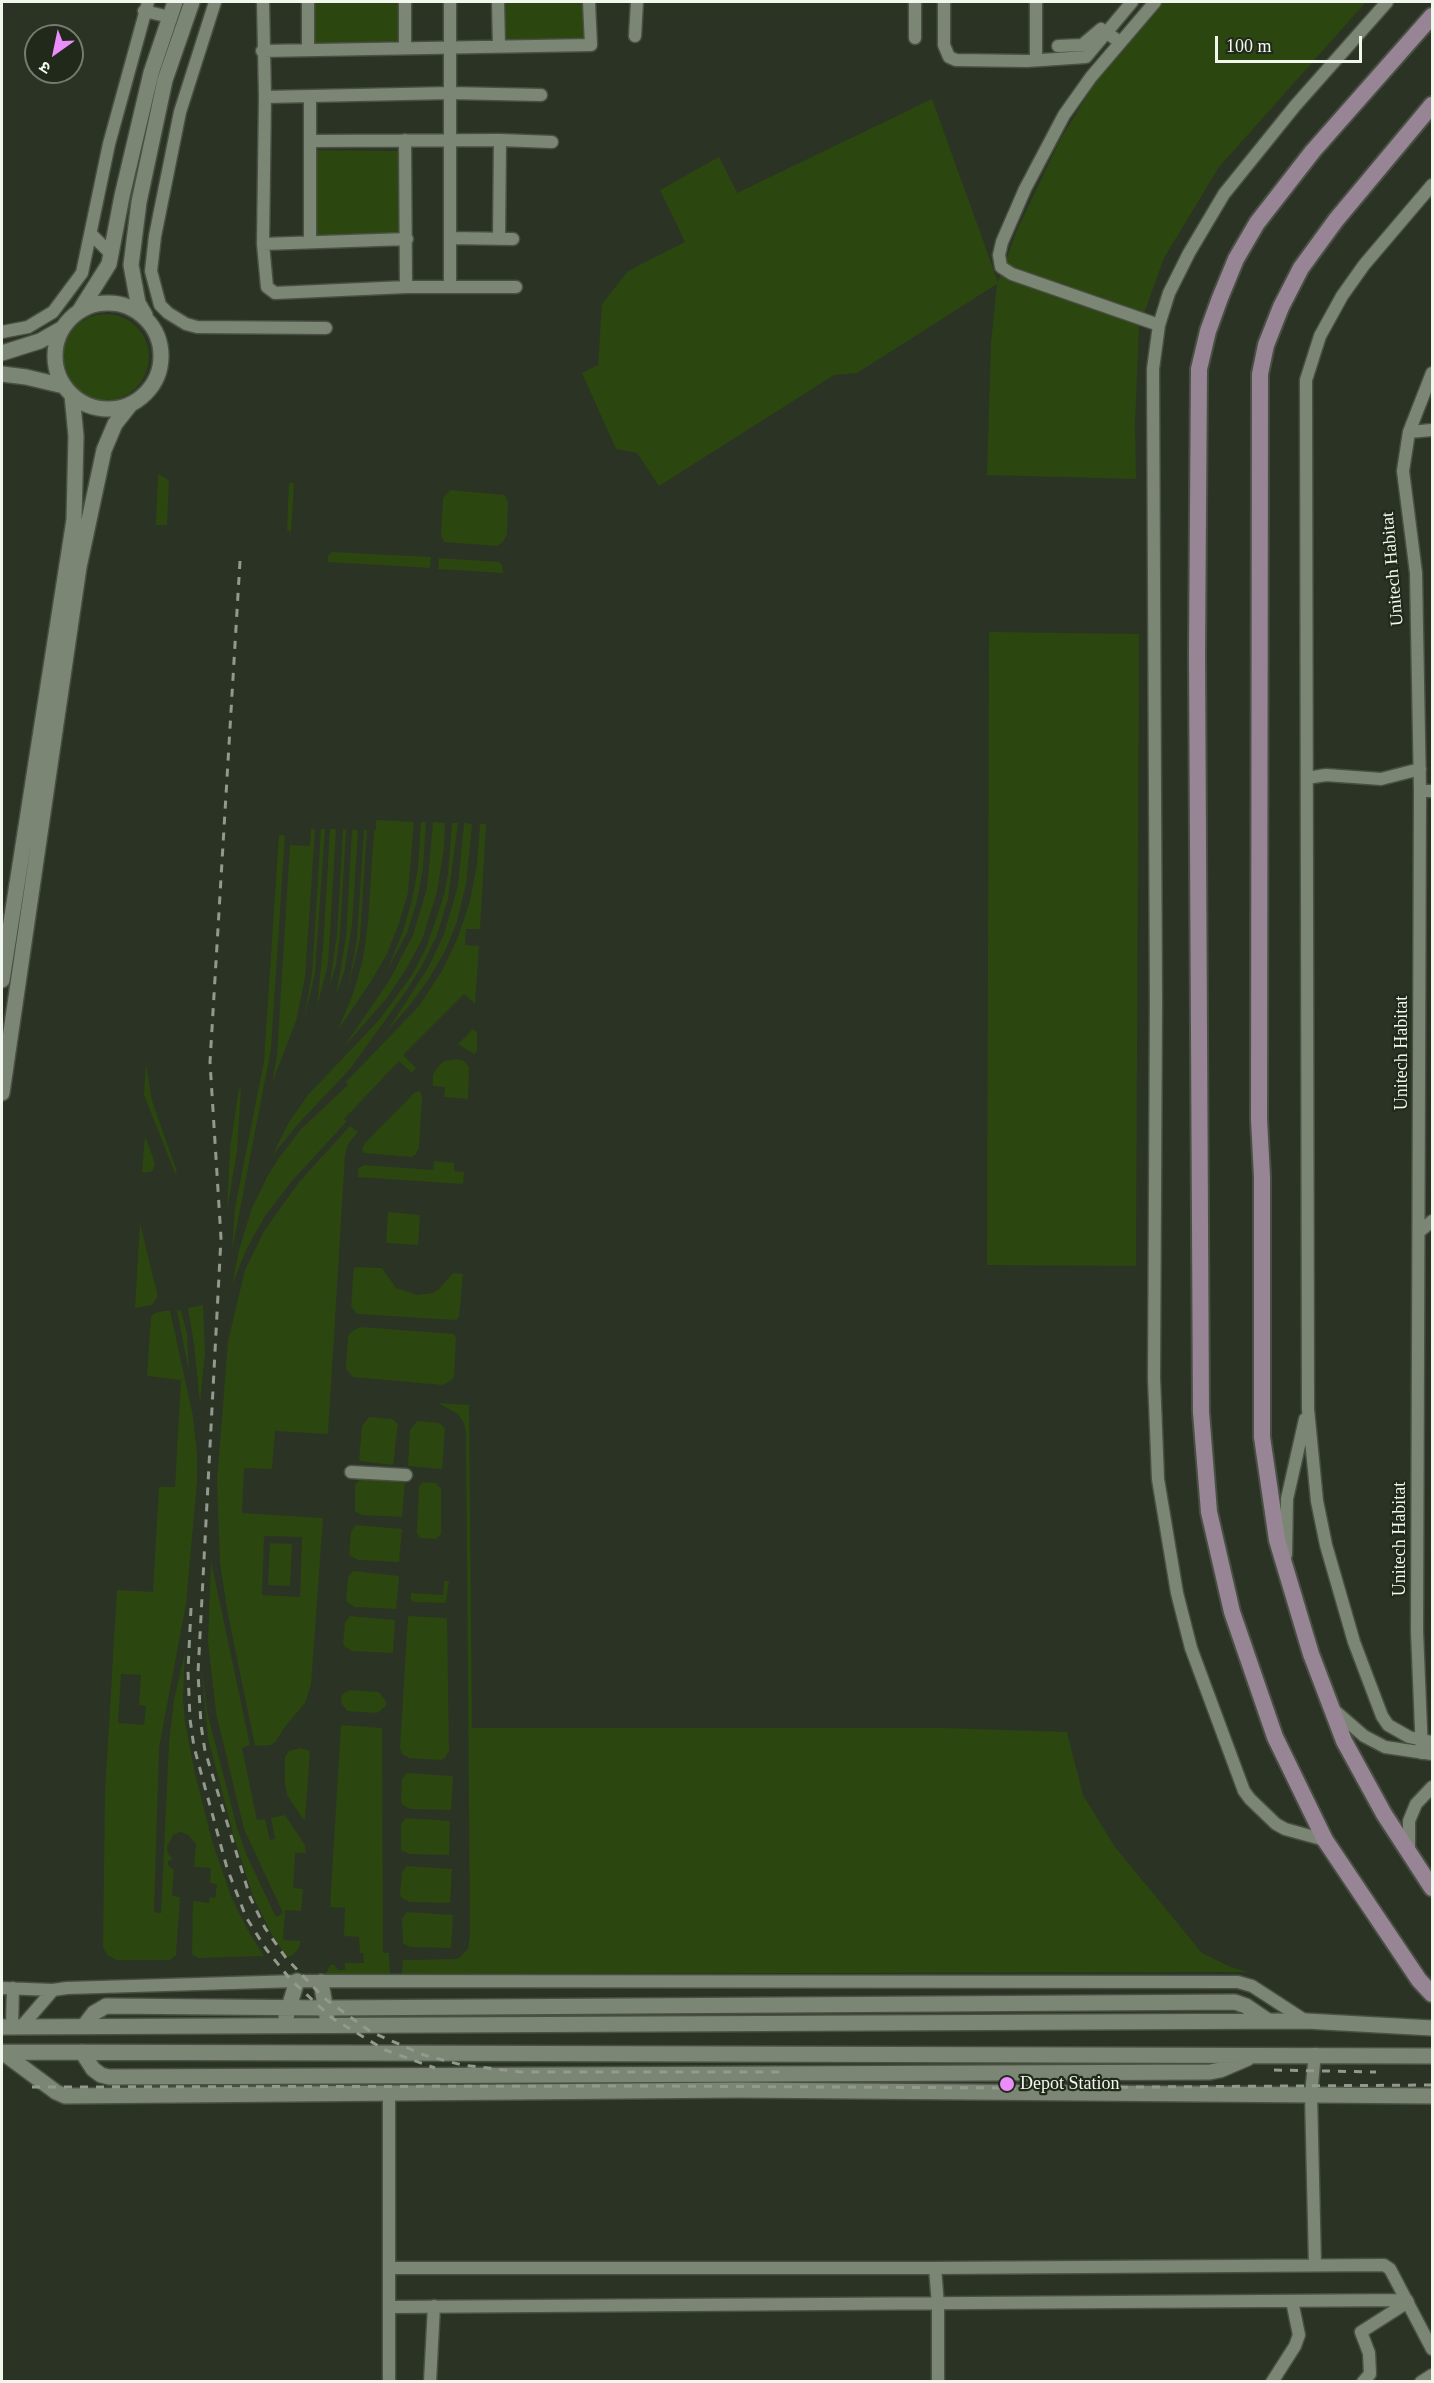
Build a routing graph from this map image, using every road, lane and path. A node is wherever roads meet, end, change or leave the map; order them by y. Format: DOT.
graph roads {
  1 [pos="175,2"];
  2 [pos="192,2"];
  3 [pos="215,2"];
  4 [pos="263,2"];
  5 [pos="308,2"];
  6 [pos="405,2"];
  7 [pos="450,2"];
  8 [pos="498,2"];
  9 [pos="589,2"];
  10 [pos="637,2"];
  11 [pos="915,2"];
  12 [pos="944,2"];
  13 [pos="1036,2"];
  14 [pos="1121,2"];
  15 [pos="1132,2"];
  16 [pos="1155,2"];
  17 [pos="1388,2"];
  18 [pos="146,6"];
  19 [pos="1432,16"];
  20 [pos="170,17"];
  21 [pos="1109,26"];
  22 [pos="635,36"];
  23 [pos="915,38"];
  24 [pos="1123,38"];
  25 [pos="450,46"];
  26 [pos="499,46"];
  27 [pos="1058,46"];
  28 [pos="405,47"];
  29 [pos="308,49"];
  30 [pos="262,51"];
  31 [pos="1036,60"];
  32 [pos="450,93"];
  33 [pos="541,95"];
  34 [pos="310,96"];
  35 [pos="265,97"];
  36 [pos="1432,105"];
  37 [pos="405,140"];
  38 [pos="451,140"];
  39 [pos="500,140"];
  40 [pos="310,141"];
  41 [pos="552,142"];
  42 [pos="1432,185"];
  43 [pos="91,234"];
  44 [pos="450,238"];
  45 [pos="499,238"];
  46 [pos="407,239"];
  47 [pos="513,239"];
  48 [pos="310,242"];
  49 [pos="263,244"];
  50 [pos="111,254"];
  51 [pos="406,287"];
  52 [pos="450,287"];
  53 [pos="516,287"];
  54 [pos="80,310"];
  55 [pos="147,319"];
  56 [pos="1159,325"];
  57 [pos="326,327"];
  58 [pos="61,329"];
  59 [pos="2,332"];
  60 [pos="2,353"];
  61 [pos="1432,373"];
  62 [pos="2,374"];
  63 [pos="68,391"];
  64 [pos="130,405"];
  65 [pos="1432,430"];
  66 [pos="1409,432"];
  67 [pos="1420,769"];
  68 [pos="1307,778"];
  69 [pos="1426,791"];
  70 [pos="2,980"];
  71 [pos="2,1093"];
  72 [pos="1432,1221"];
  73 [pos="1420,1231"];
  74 [pos="1432,1242"];
  75 [pos="1419,1252"];
  76 [pos="1308,1409"];
  77 [pos="351,1472"];
  78 [pos="406,1475"];
  79 [pos="1286,1570"];
  80 [pos="1331,1707"];
  81 [pos="1398,1731"];
  82 [pos="1427,1741"];
  83 [pos="1388,1748"];
  84 [pos="1427,1754"];
  85 [pos="1432,1787"];
  86 [pos="1325,1840"];
  87 [pos="1409,1852"];
  88 [pos="1432,1888"];
  89 [pos="297,1981"];
  90 [pos="321,1982"];
  91 [pos="8,1988"];
  92 [pos="53,1990"];
  93 [pos="1432,1994"];
  94 [pos="288,2007"];
  95 [pos="326,2008"];
  96 [pos="1268,2021"];
  97 [pos="1306,2021"];
  98 [pos="283,2025"];
  99 [pos="327,2025"];
  100 [pos="12,2026"];
  101 [pos="84,2026"];
  102 [pos="1432,2028"];
  103 [pos="2,2052"];
  104 [pos="82,2052"];
  105 [pos="1315,2054"];
  106 [pos="1253,2055"];
  107 [pos="1432,2056"];
  108 [pos="389,2094"];
  109 [pos="1311,2094"];
  110 [pos="1432,2096"];
  111 [pos="1315,2265"];
  112 [pos="390,2268"];
  113 [pos="935,2268"];
  114 [pos="1292,2301"];
  115 [pos="1407,2301"];
  116 [pos="938,2305"];
  117 [pos="434,2306"];
  118 [pos="391,2307"];
  119 [pos="1428,2332"];
  120 [pos="1432,2349"];
  121 [pos="1432,2375"];
  122 [pos="389,2382"];
  123 [pos="430,2382"];
  124 [pos="938,2382"];
  125 [pos="1272,2382"];
  126 [pos="1363,2382"];
  127 [pos="1421,2382"];
  1 -- 20 [label="street"];
  2 -- 55 [label="street"];
  3 -- 57 [label="street"];
  4 -- 30 [label="street"];
  5 -- 29 [label="street"];
  6 -- 28 [label="street"];
  7 -- 25 [label="street"];
  8 -- 26 [label="street"];
  9 -- 26 [label="street"];
  10 -- 22 [label="street"];
  11 -- 23 [label="street"];
  12 -- 31 [label="street"];
  13 -- 31 [label="street"];
  14 -- 21 [label="street"];
  15 -- 21 [label="street"];
  16 -- 24 [label="street"];
  17 -- 56 [label="street"];
  18 -- 20 [label="street"];
  18 -- 43 [label="street"];
  19 -- 86 [label="main road"];
  20 -- 50 [label="street"];
  21 -- 24 [label="street"];
  21 -- 27 [label="street"];
  21 -- 31 [label="street"];
  24 -- 56 [label="street"];
  25 -- 26 [label="street"];
  25 -- 28 [label="street"];
  25 -- 32 [label="street"];
  28 -- 29 [label="street"];
  29 -- 30 [label="street"];
  30 -- 35 [label="street"];
  32 -- 33 [label="street"];
  32 -- 34 [label="street"];
  32 -- 38 [label="street"];
  34 -- 35 [label="street"];
  34 -- 40 [label="street"];
  35 -- 49 [label="street"];
  36 -- 79 [label="main road"];
  37 -- 38 [label="street"];
  37 -- 40 [label="street"];
  37 -- 46 [label="street"];
  38 -- 39 [label="street"];
  38 -- 44 [label="street"];
  39 -- 41 [label="street"];
  39 -- 45 [label="street"];
  40 -- 48 [label="street"];
  42 -- 68 [label="street"];
  43 -- 50 [label="street"];
  43 -- 59 [label="street"];
  44 -- 45 [label="street"];
  44 -- 52 [label="street"];
  45 -- 47 [label="street"];
  46 -- 48 [label="street"];
  46 -- 51 [label="street"];
  48 -- 49 [label="street"];
  49 -- 51 [label="street"];
  50 -- 54 [label="street"];
  51 -- 52 [label="street"];
  52 -- 53 [label="street"];
  54 -- 55 [label="street"];
  54 -- 58 [label="street"];
  55 -- 64 [label="street"];
  56 -- 86 [label="street"];
  58 -- 60 [label="street"];
  58 -- 63 [label="street"];
  61 -- 66 [label="street, Unitech Habitat"];
  62 -- 63 [label="street"];
  63 -- 64 [label="street"];
  63 -- 70 [label="street"];
  64 -- 71 [label="street"];
  65 -- 66 [label="street"];
  66 -- 67 [label="street, Unitech Habitat"];
  67 -- 68 [label="street"];
  67 -- 69 [label="street, Unitech Habitat"];
  68 -- 76 [label="street"];
  69 -- 73 [label="street, Unitech Habitat"];
  72 -- 73 [label="street"];
  73 -- 75 [label="street, Unitech Habitat"];
  74 -- 75 [label="street"];
  75 -- 82 [label="street, Unitech Habitat"];
  76 -- 79 [label="street"];
  76 -- 81 [label="street"];
  77 -- 78 [label="street"];
  79 -- 80 [label="main road"];
  80 -- 83 [label="street"];
  80 -- 87 [label="main road"];
  81 -- 82 [label="street"];
  81 -- 83 [label="street"];
  82 -- 84 [label="street, Unitech Habitat"];
  83 -- 84 [label="street"];
  85 -- 87 [label="street"];
  86 -- 93 [label="main road"];
  87 -- 88 [label="main road"];
  89 -- 90 [label="street"];
  89 -- 92 [label="street"];
  89 -- 94 [label="street"];
  90 -- 95 [label="street"];
  90 -- 97 [label="street"];
  91 -- 92 [label="street"];
  91 -- 100 [label="street"];
  92 -- 100 [label="street"];
  94 -- 95 [label="street"];
  94 -- 98 [label="street"];
  94 -- 101 [label="street"];
  95 -- 96 [label="street"];
  95 -- 99 [label="street"];
  96 -- 97 [label="street"];
  96 -- 99 [label="street"];
  97 -- 102 [label="street"];
  98 -- 99 [label="street"];
  98 -- 101 [label="street"];
  100 -- 101 [label="street"];
  103 -- 104 [label="street"];
  103 -- 108 [label="street"];
  104 -- 106 [label="street"];
  104 -- 106 [label="street"];
  105 -- 106 [label="street"];
  105 -- 107 [label="street"];
  105 -- 109 [label="street"];
  108 -- 109 [label="street"];
  108 -- 112 [label="street"];
  109 -- 110 [label="street"];
  109 -- 111 [label="street"];
  111 -- 113 [label="street"];
  111 -- 115 [label="street"];
  112 -- 113 [label="street"];
  112 -- 118 [label="street"];
  113 -- 116 [label="street"];
  114 -- 115 [label="street"];
  114 -- 116 [label="street"];
  114 -- 125 [label="street"];
  115 -- 119 [label="street"];
  115 -- 126 [label="street"];
  116 -- 117 [label="street"];
  116 -- 124 [label="street"];
  117 -- 118 [label="street"];
  117 -- 123 [label="street"];
  118 -- 122 [label="street"];
  119 -- 120 [label="street"];
  121 -- 127 [label="street"];
}
